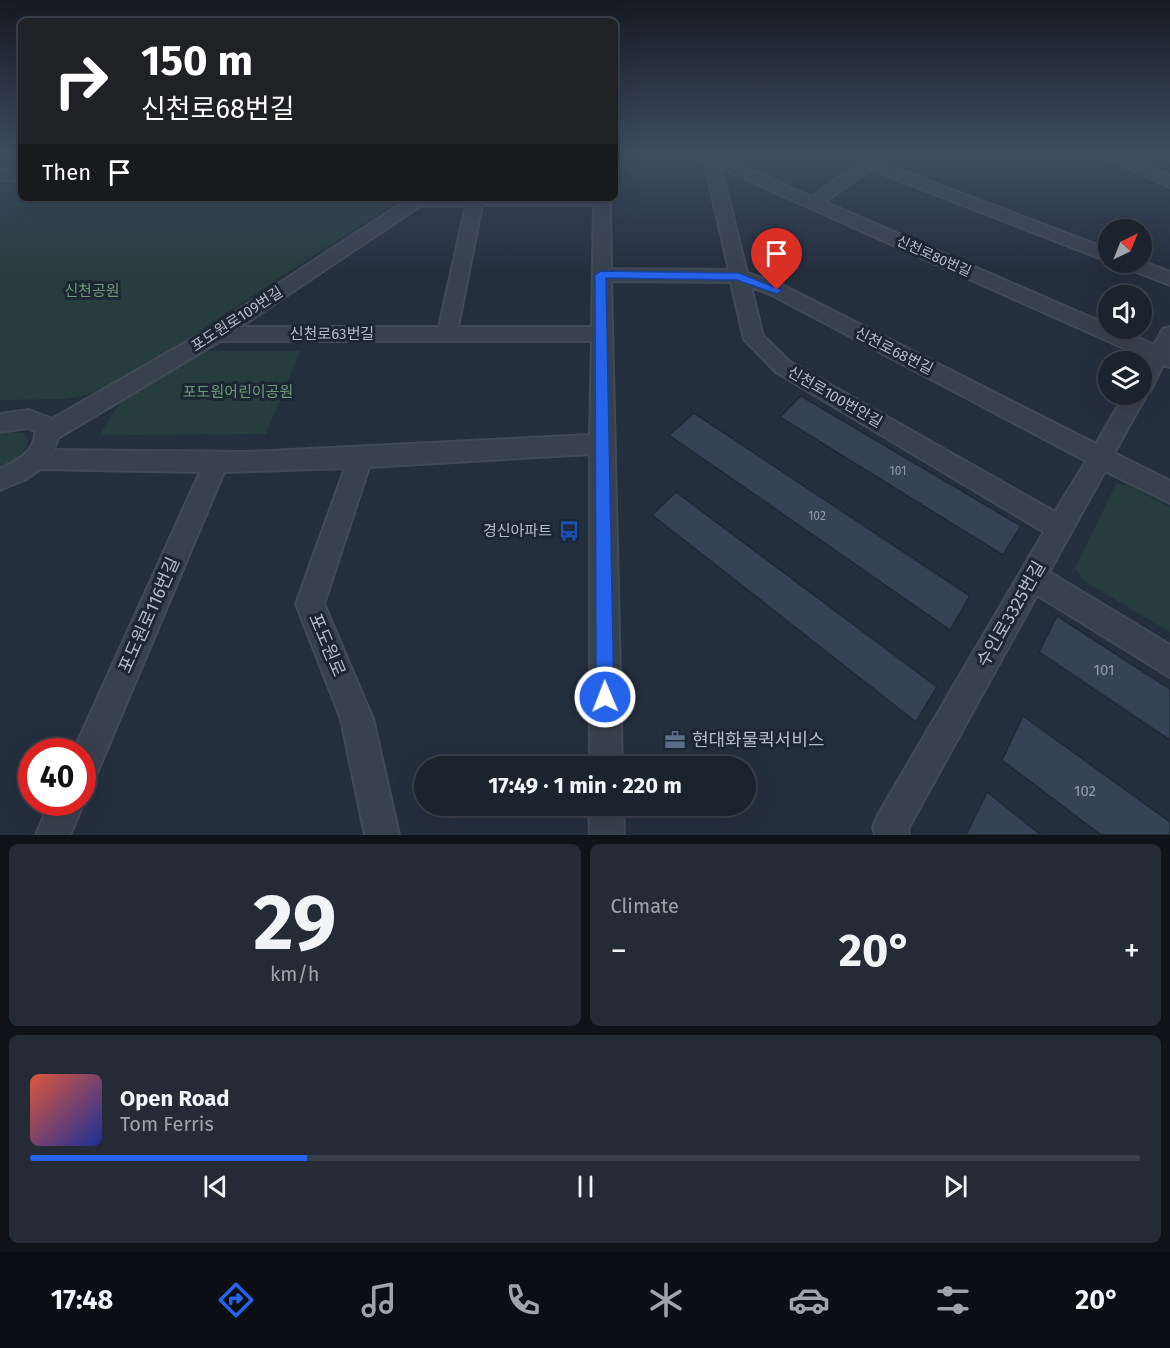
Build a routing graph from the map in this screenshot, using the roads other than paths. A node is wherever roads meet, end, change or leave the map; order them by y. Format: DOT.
graph roads {
  1 [pos="719,192"];
  2 [pos="790,192"];
  3 [pos="829,192"];
  4 [pos="957,192"];
  5 [pos="416,201"];
  6 [pos="475,201"];
  7 [pos="602,201"];
  8 [pos="814,203"];
  9 [pos="1098,251"];
  10 [pos="1152,272"];
  11 [pos="601,275"];
  12 [pos="739,276"];
  13 [pos="1170,279"];
  14 [pos="216,334"];
  15 [pos="447,334"];
  16 [pos="601,334"];
  17 [pos="1170,334"];
  18 [pos="1164,357"];
  19 [pos="1152,372"];
  20 [pos="1130,405"];
  21 [pos="0,423"];
  22 [pos="48,432"];
  23 [pos="602,444"];
  24 [pos="1101,457"];
  25 [pos="360,458"];
  26 [pos="34,459"];
  27 [pos="216,463"];
  28 [pos="0,480"];
  29 [pos="1170,493"];
  30 [pos="1060,528"];
  31 [pos="1032,577"];
  32 [pos="1170,662"];
  33 [pos="95,738"];
  34 [pos="606,756"];
  35 [pos="61,816"];
  36 [pos="606,816"];
  37 [pos="53,835"];
  38 [pos="382,835"];
  39 [pos="607,835"];
  40 [pos="892,835"];
  1 -- 12 [label="street, 신천로100번안길"];
  2 -- 8 [label="street, 신천로80번길"];
  3 -- 8 [label="street"];
  4 -- 9 [label="street"];
  5 -- 14 [label="street, 포도원로109번길"];
  6 -- 15 [label="street"];
  7 -- 11 [label="street"];
  8 -- 18 [label="street, 신천로80번길"];
  10 -- 13 [label="street"];
  11 -- 12 [label="street, 신천로68번길"];
  11 -- 16 [label="street"];
  12 -- 24 [label="street, 신천로68번길"];
  12 -- 30 [label="street, 신천로100번안길"];
  14 -- 15 [label="street, 신천로63번길"];
  14 -- 22 [label="street, 포도원로109번길"];
  15 -- 16 [label="street, 신천로63번길"];
  16 -- 23 [label="street"];
  17 -- 18 [label="street"];
  18 -- 19 [label="street"];
  20 -- 24 [label="street, 수인로3325번길"];
  21 -- 22 [label="street"];
  22 -- 26 [label="street"];
  23 -- 25 [label="street"];
  23 -- 34 [label="street"];
  24 -- 29 [label="street, 신천로68번길"];
  24 -- 30 [label="street, 수인로3325번길"];
  25 -- 27 [label="street"];
  25 -- 38 [label="street, 포도원로"];
  26 -- 27 [label="street"];
  26 -- 28 [label="street"];
  27 -- 33 [label="street, 포도원로116번길"];
  30 -- 31 [label="street, 수인로3325번길"];
  31 -- 32 [label="street"];
  31 -- 40 [label="street, 수인로3325번길"];
  35 -- 37 [label="street"];
  36 -- 39 [label="street"];
}
